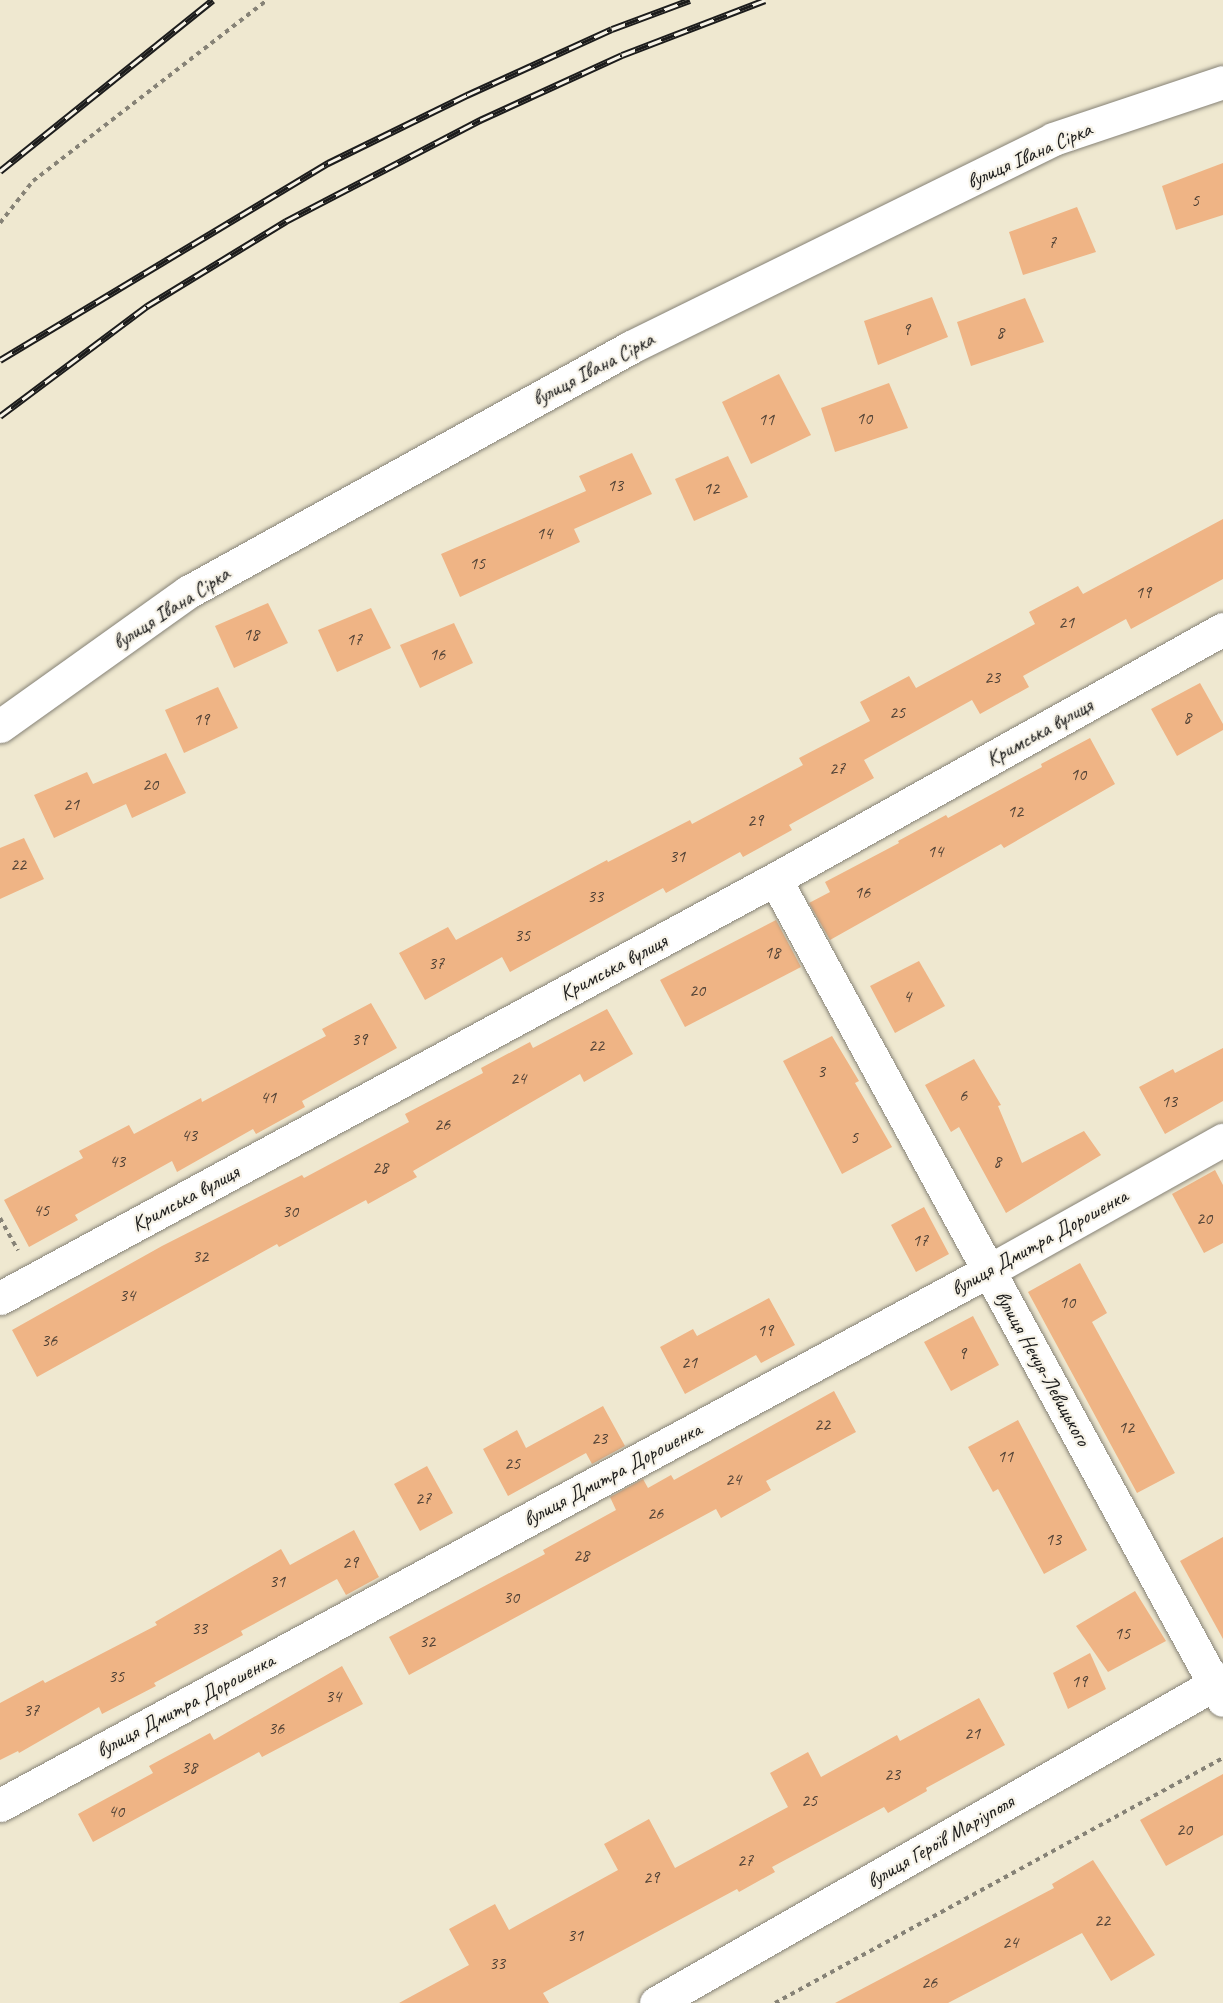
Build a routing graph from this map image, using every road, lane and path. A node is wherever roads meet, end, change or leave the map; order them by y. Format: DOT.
graph roads {
  1 [pos="267,0"];
  2 [pos="1223,82"];
  3 [pos="0,224"];
  4 [pos="1223,629"];
  5 [pos="0,726"];
  6 [pos="776,879"];
  7 [pos="1223,1140"];
  8 [pos="990,1270"];
  9 [pos="0,1298"];
  10 [pos="1220,1688"];
  11 [pos="1223,1758"];
  12 [pos="0,1805"];
  13 [pos="656,2003"];
  14 [pos="775,2003"];
  1 -- 3 [label="path"];
  2 -- 5 [label="street, вулиця Івана Сірка"];
  4 -- 6 [label="street, Кримська вулиця"];
  6 -- 8 [label="street, вулиця Нечуя-Левицького"];
  6 -- 9 [label="street, Кримська вулиця"];
  7 -- 8 [label="street, вулиця Дмитра Дорошенка"];
  8 -- 10 [label="street, вулиця Нечуя-Левицького"];
  8 -- 12 [label="street, вулиця Дмитра Дорошенка"];
  10 -- 13 [label="street, вулиця Героїв Маріуполя"];
  11 -- 14 [label="path"];
}
